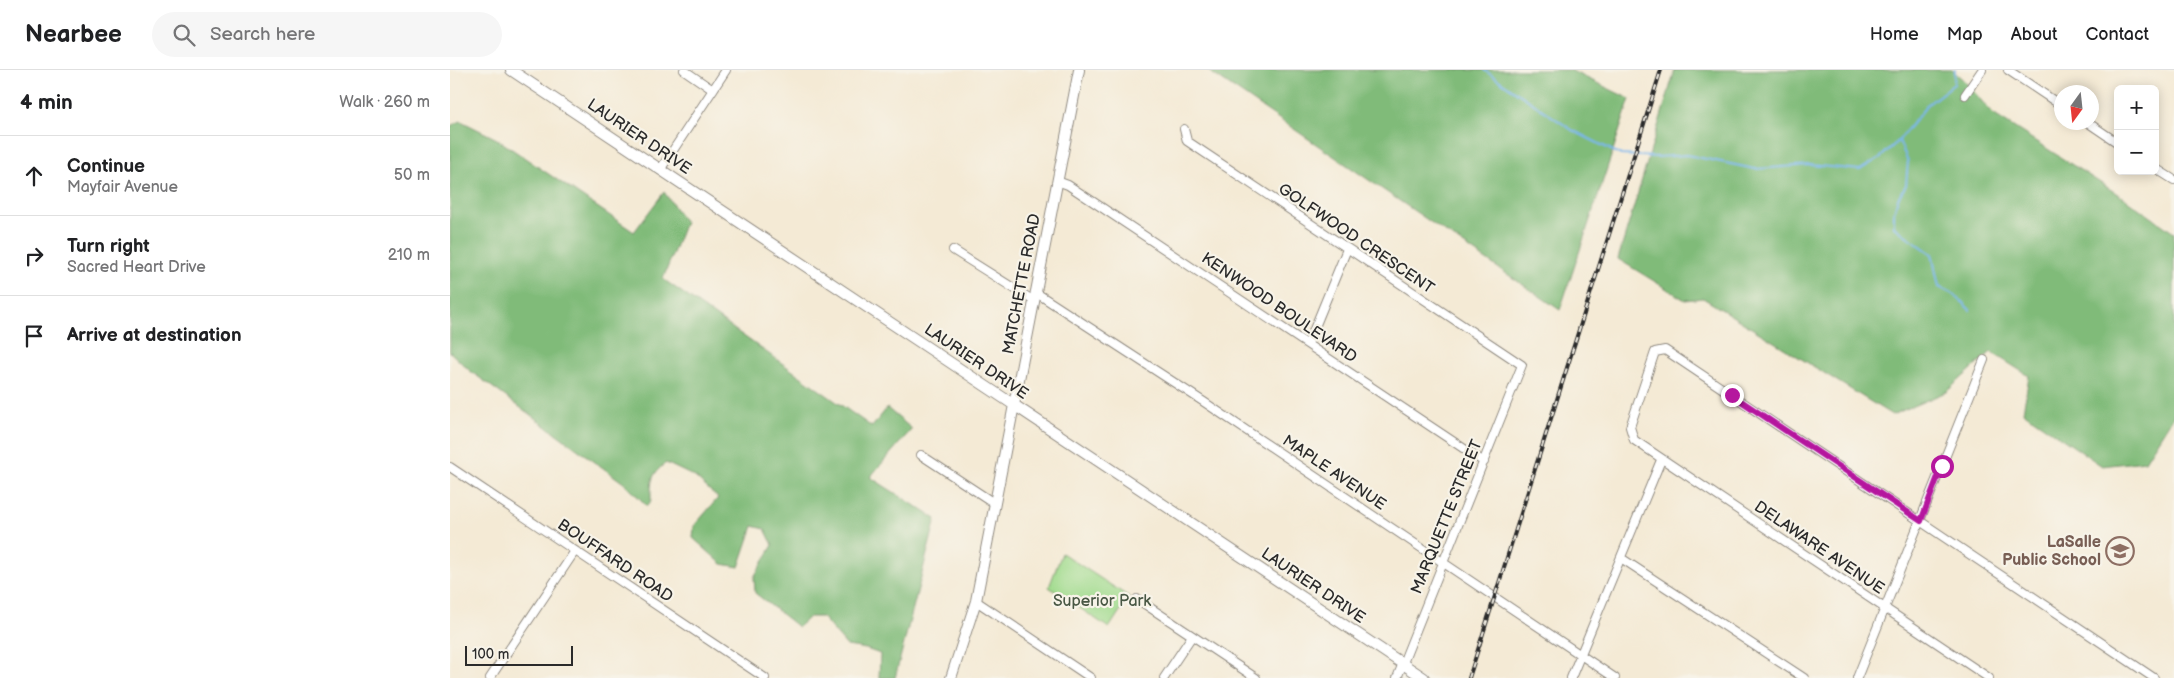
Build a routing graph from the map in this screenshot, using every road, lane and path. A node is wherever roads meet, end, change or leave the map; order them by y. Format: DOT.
graph roads {
  1 [pos="511,70"];
  2 [pos="684,70"];
  3 [pos="726,70"];
  4 [pos="1079,70"];
  5 [pos="1982,70"];
  6 [pos="2008,70"];
  7 [pos="713,90"];
  8 [pos="1965,95"];
  9 [pos="2054,101"];
  10 [pos="1184,129"];
  11 [pos="2099,130"];
  12 [pos="2114,140"];
  13 [pos="660,170"];
  14 [pos="2159,171"];
  15 [pos="1058,180"];
  16 [pos="2174,180"];
  17 [pos="1346,249"];
  18 [pos="953,250"];
  19 [pos="1035,296"];
  20 [pos="1308,344"];
  21 [pos="1984,360"];
  22 [pos="1522,365"];
  23 [pos="1012,405"];
  24 [pos="921,455"];
  25 [pos="1661,460"];
  26 [pos="1484,462"];
  27 [pos="450,467"];
  28 [pos="994,503"];
  29 [pos="1921,521"];
  30 [pos="575,551"];
  31 [pos="1621,558"];
  32 [pos="1444,562"];
  33 [pos="1137,599"];
  34 [pos="976,601"];
  35 [pos="1885,609"];
  36 [pos="1192,636"];
  37 [pos="1580,655"];
  38 [pos="1402,664"];
  39 [pos="492,678"];
  40 [pos="765,678"];
  41 [pos="951,678"];
  42 [pos="1091,678"];
  43 [pos="1164,678"];
  44 [pos="1256,678"];
  45 [pos="1397,678"];
  46 [pos="1424,678"];
  47 [pos="1570,678"];
  48 [pos="1616,678"];
  49 [pos="1804,678"];
  50 [pos="1857,678"];
  51 [pos="1989,678"];
  52 [pos="2154,678"];
  1 -- 13 [label="street, LAURIER DRIVE"];
  2 -- 7 [label="street"];
  3 -- 7 [label="street"];
  4 -- 15 [label="street, MATCHETTE ROAD"];
  5 -- 8 [label="street"];
  6 -- 9 [label="street"];
  7 -- 13 [label="street"];
  10 -- 17 [label="street, GOLFWOOD CRESCENT"];
  11 -- 12 [label="street"];
  13 -- 23 [label="street, LAURIER DRIVE"];
  14 -- 16 [label="street"];
  15 -- 19 [label="street, MATCHETTE ROAD"];
  15 -- 20 [label="street, KENWOOD BOULEVARD"];
  17 -- 20 [label="street"];
  17 -- 22 [label="street, GOLFWOOD CRESCENT"];
  18 -- 19 [label="street, MAPLE AVENUE"];
  19 -- 23 [label="street, MATCHETTE ROAD"];
  19 -- 32 [label="street, MAPLE AVENUE"];
  20 -- 26 [label="street, KENWOOD BOULEVARD"];
  21 -- 29 [label="street"];
  22 -- 26 [label="street, MARQUETTE STREET"];
  23 -- 28 [label="street, MATCHETTE ROAD"];
  23 -- 38 [label="street, LAURIER DRIVE"];
  24 -- 28 [label="street"];
  25 -- 29 [label="street, DELAWARE AVENUE"];
  25 -- 31 [label="street"];
  25 -- 35 [label="street, DELAWARE AVENUE"];
  26 -- 32 [label="street, MARQUETTE STREET"];
  27 -- 30 [label="street, BOUFFARD ROAD"];
  28 -- 34 [label="street, MATCHETTE ROAD"];
  29 -- 35 [label="street"];
  29 -- 52 [label="street"];
  30 -- 39 [label="street"];
  30 -- 40 [label="street, BOUFFARD ROAD"];
  31 -- 37 [label="street"];
  31 -- 49 [label="street"];
  32 -- 37 [label="street, MAPLE AVENUE"];
  32 -- 38 [label="street, MARQUETTE STREET"];
  33 -- 36 [label="street"];
  34 -- 41 [label="street, MATCHETTE ROAD"];
  34 -- 42 [label="street"];
  35 -- 50 [label="street"];
  35 -- 51 [label="street, DELAWARE AVENUE"];
  36 -- 43 [label="street"];
  36 -- 44 [label="street"];
  37 -- 47 [label="street"];
  37 -- 48 [label="street, MAPLE AVENUE"];
  38 -- 45 [label="street, MARQUETTE STREET"];
  38 -- 46 [label="street, LAURIER DRIVE"];
}
